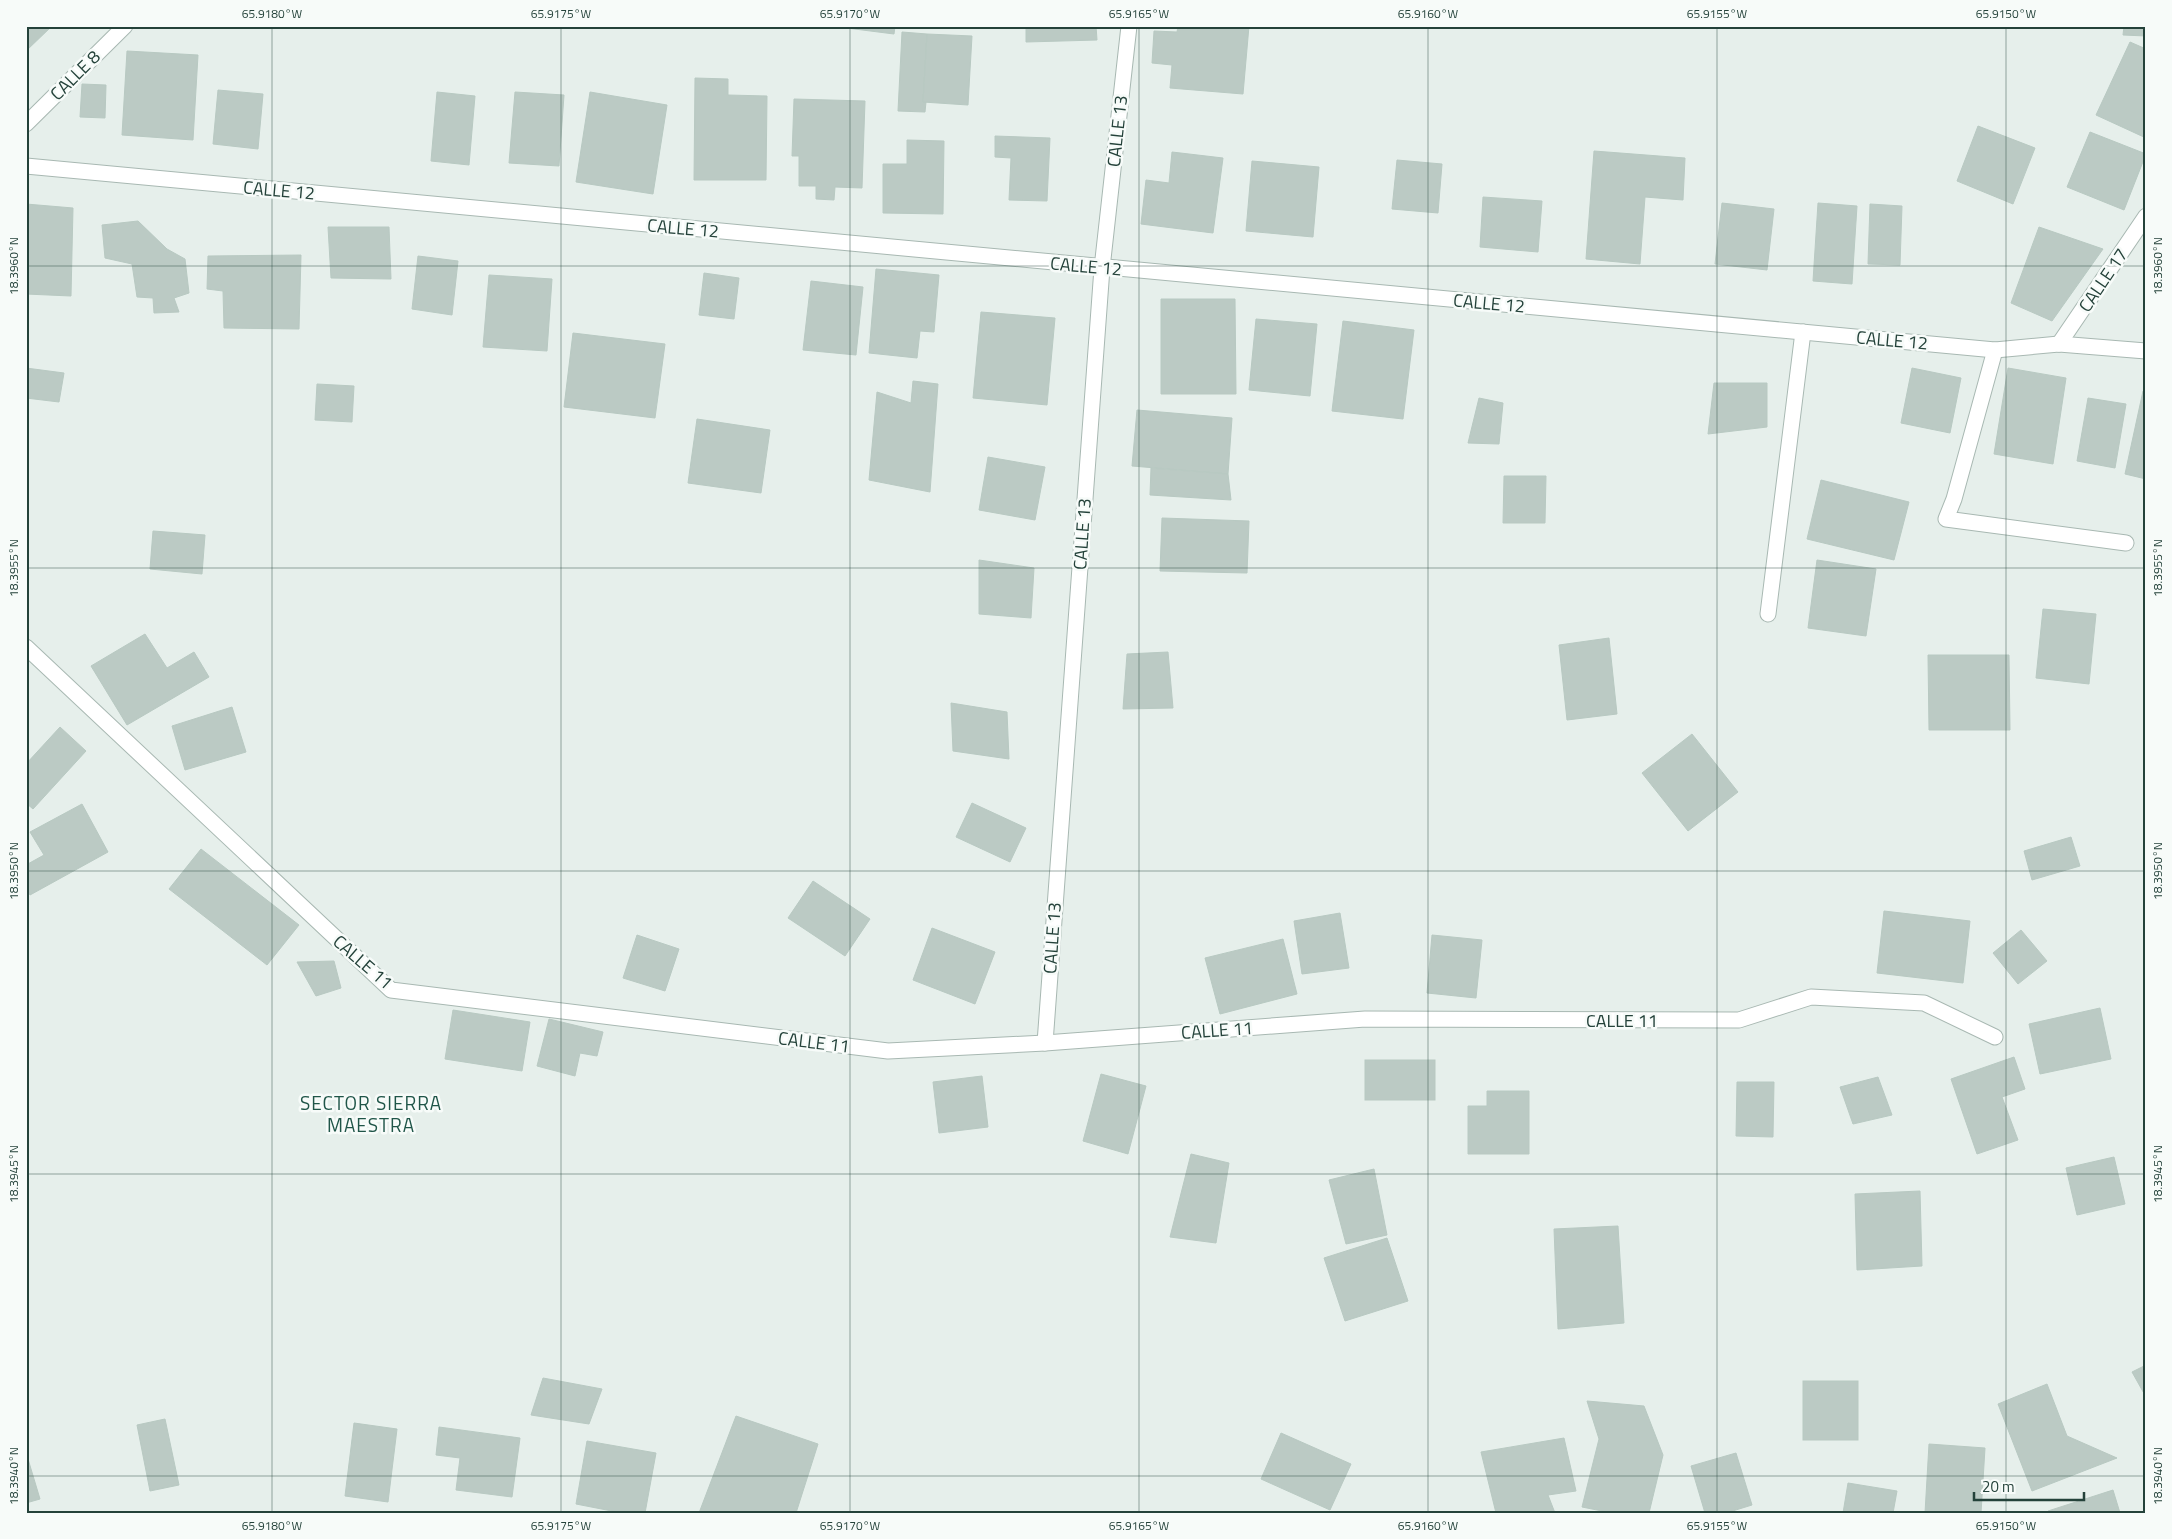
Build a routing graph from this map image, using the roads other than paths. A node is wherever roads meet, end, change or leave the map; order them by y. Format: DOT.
graph roads {
  1 [pos="125,26"];
  2 [pos="1129,26"];
  3 [pos="26,124"];
  4 [pos="26,166"];
  5 [pos="2146,216"];
  6 [pos="1102,268"];
  7 [pos="1803,332"];
  8 [pos="2059,344"];
  9 [pos="1995,350"];
  10 [pos="2146,351"];
  11 [pos="2126,543"];
  12 [pos="1768,614"];
  13 [pos="26,647"];
  14 [pos="1995,1037"];
  15 [pos="1044,1044"];
  1 -- 3 [label="street, CALLE 8"];
  2 -- 6 [label="street, CALLE 13"];
  4 -- 6 [label="street, CALLE 12"];
  5 -- 8 [label="street, CALLE 17"];
  6 -- 7 [label="street, CALLE 12"];
  6 -- 15 [label="street, CALLE 13"];
  7 -- 9 [label="street, CALLE 12"];
  7 -- 12 [label="street"];
  8 -- 9 [label="street, CALLE 12"];
  8 -- 10 [label="street, CALLE 12"];
  9 -- 11 [label="street"];
  13 -- 15 [label="street, CALLE 11"];
  14 -- 15 [label="street, CALLE 11"];
}
